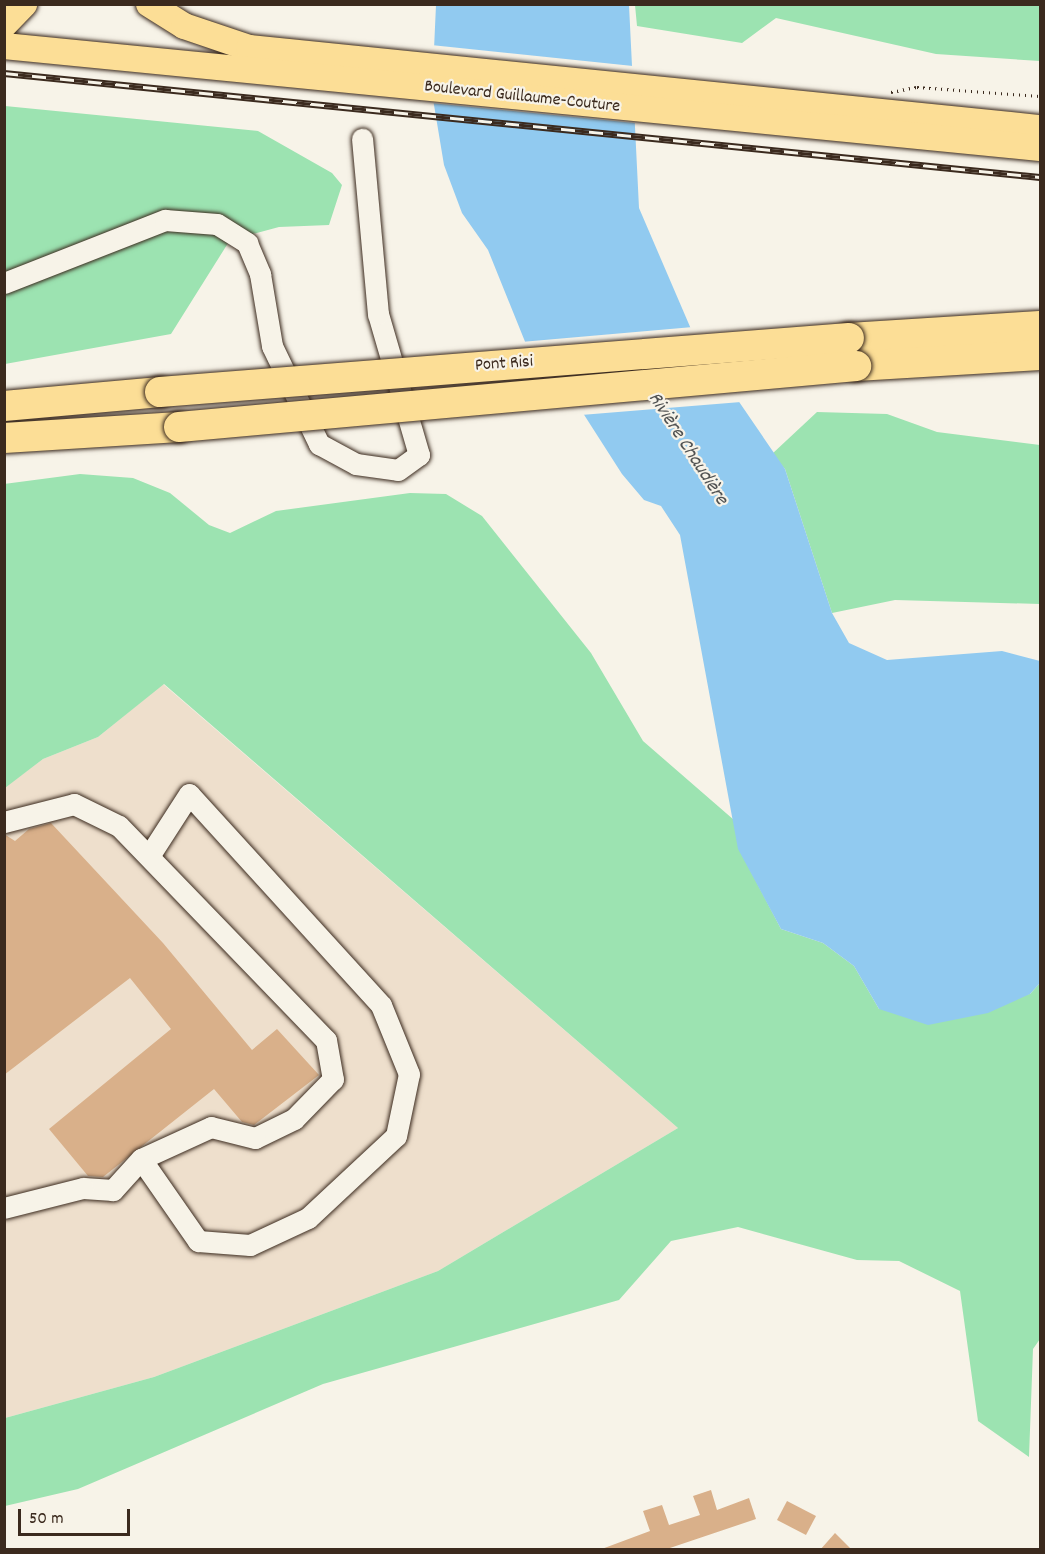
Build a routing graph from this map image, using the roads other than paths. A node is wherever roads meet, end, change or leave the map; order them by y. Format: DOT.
graph roads {
  1 [pos="24,4"];
  2 [pos="149,4"];
  3 [pos="4,25"];
  4 [pos="4,46"];
  5 [pos="248,59"];
  6 [pos="771,113"];
  7 [pos="1041,128"];
  8 [pos="362,139"];
  9 [pos="1041,148"];
  10 [pos="4,283"];
  11 [pos="1041,326"];
  12 [pos="853,352"];
  13 [pos="1041,355"];
  14 [pos="4,406"];
  15 [pos="4,438"];
  16 [pos="4,822"];
  17 [pos="149,856"];
  18 [pos="141,1159"];
  19 [pos="4,1208"];
  1 -- 3 [label="main road"];
  2 -- 5 [label="main road, Boulevard Guillaume-Couture"];
  4 -- 5 [label="main road, Boulevard Guillaume-Couture"];
  5 -- 6 [label="main road, Boulevard Guillaume-Couture"];
  6 -- 7 [label="main road, Boulevard Guillaume-Couture"];
  6 -- 9 [label="main road, Boulevard Guillaume-Couture"];
  8 -- 10 [label="lane"];
  11 -- 12 [label="highway"];
  12 -- 13 [label="highway"];
  12 -- 14 [label="highway, Pont Risi, bridge"];
  12 -- 15 [label="highway, Pont Risi, bridge"];
  16 -- 17 [label="lane"];
  17 -- 18 [label="lane"];
  17 -- 18 [label="lane"];
  18 -- 19 [label="lane"];
}
